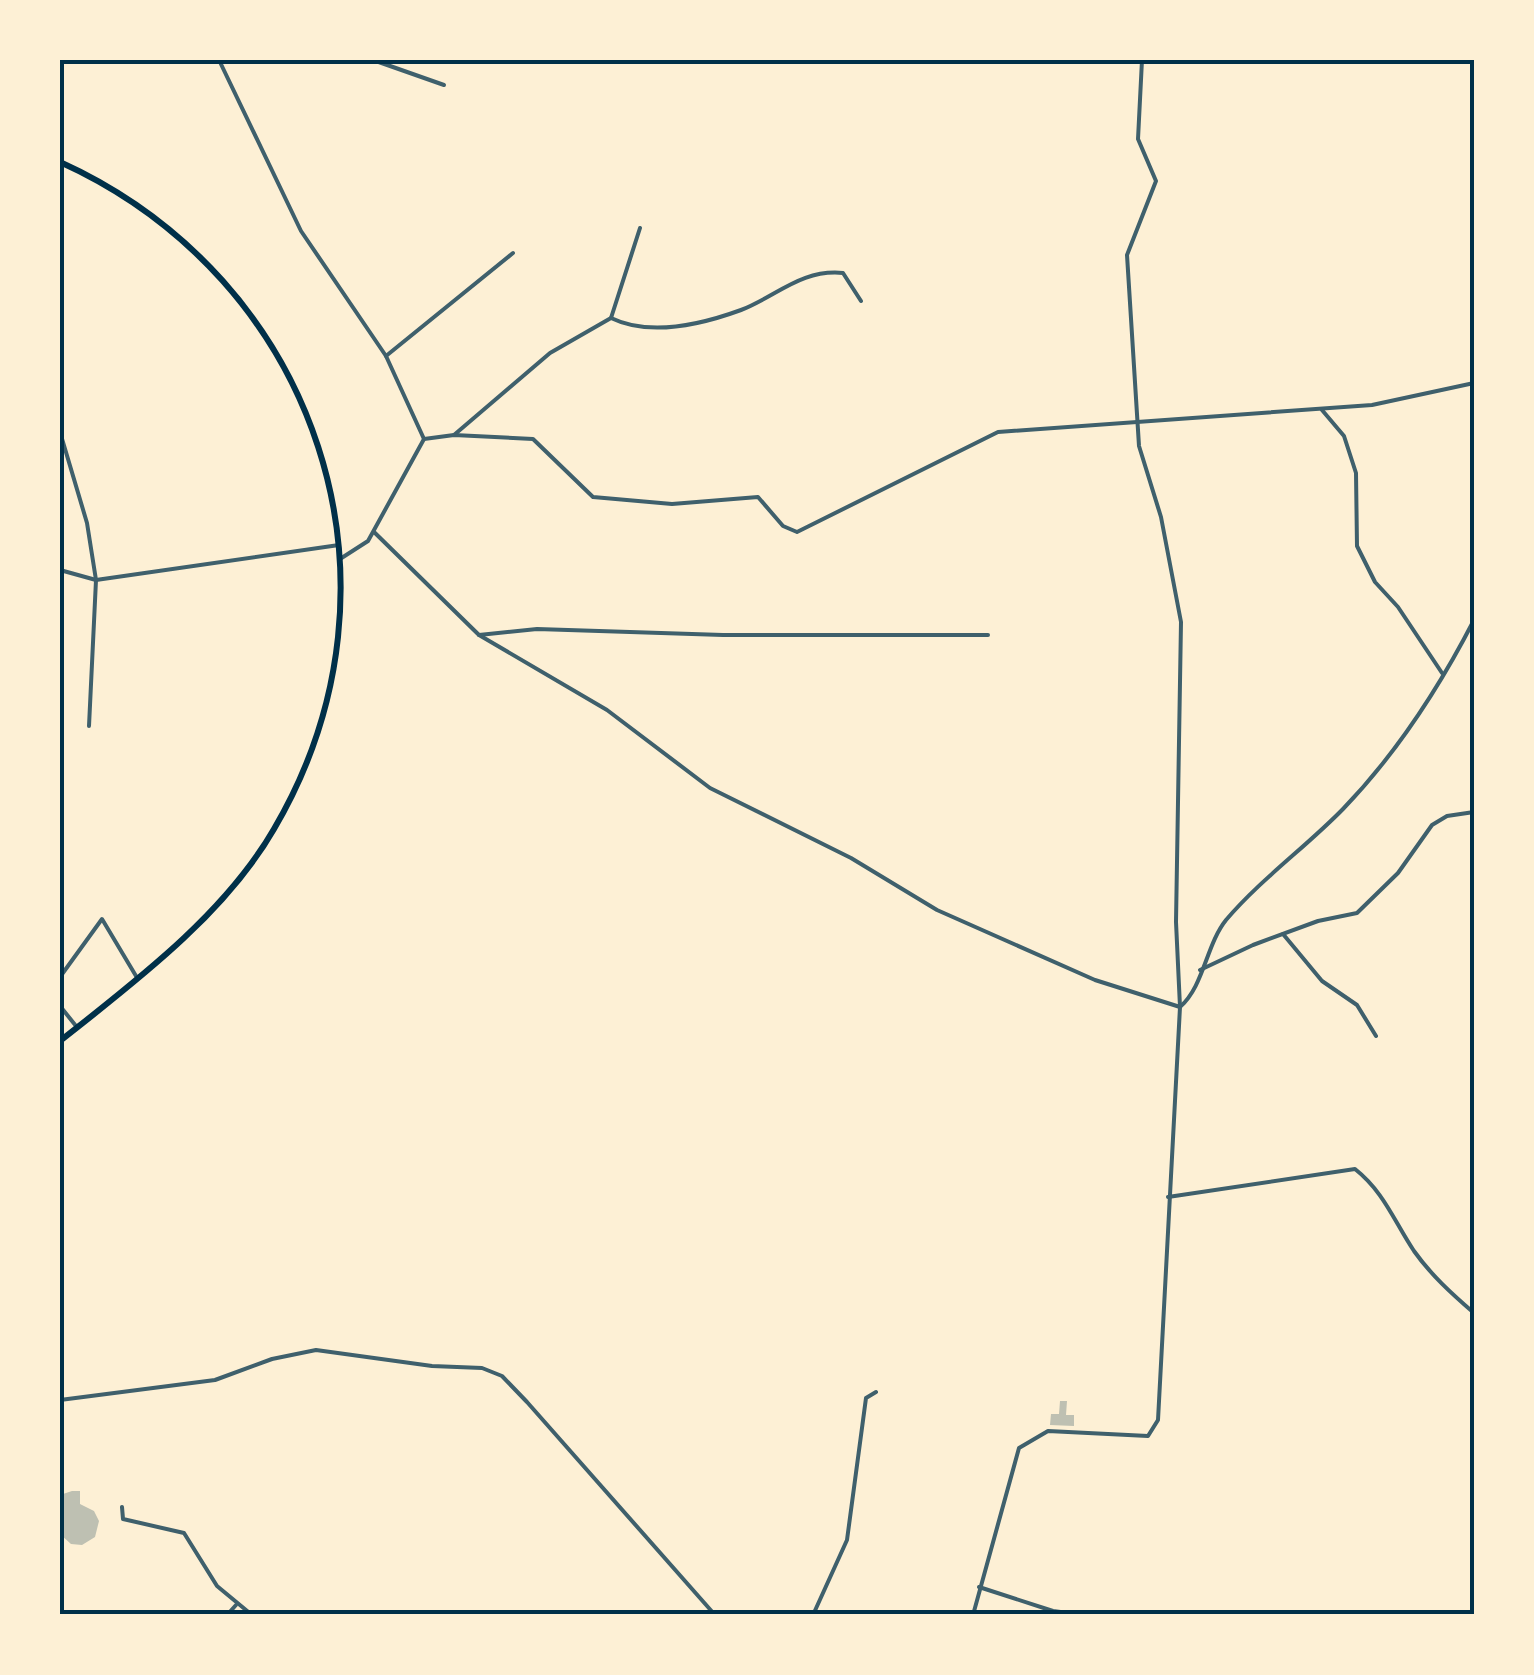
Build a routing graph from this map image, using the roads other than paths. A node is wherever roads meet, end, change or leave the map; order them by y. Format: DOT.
graph roads {
  1 [pos="218,60"];
  2 [pos="372,60"];
  3 [pos="1142,60"];
  4 [pos="444,85"];
  5 [pos="60,162"];
  6 [pos="640,228"];
  7 [pos="514,253"];
  8 [pos="861,301"];
  9 [pos="611,318"];
  10 [pos="386,356"];
  11 [pos="1474,384"];
  12 [pos="1322,410"];
  13 [pos="1138,420"];
  14 [pos="60,432"];
  15 [pos="454,435"];
  16 [pos="424,439"];
  17 [pos="374,532"];
  18 [pos="339,545"];
  19 [pos="340,559"];
  20 [pos="60,570"];
  21 [pos="96,580"];
  22 [pos="1474,620"];
  23 [pos="988,634"];
  24 [pos="479,635"];
  25 [pos="1442,673"];
  26 [pos="89,726"];
  27 [pos="1474,812"];
  28 [pos="1283,934"];
  29 [pos="1200,970"];
  30 [pos="136,976"];
  31 [pos="60,977"];
  32 [pos="60,1006"];
  33 [pos="1180,1007"];
  34 [pos="77,1027"];
  35 [pos="1376,1036"];
  36 [pos="60,1040"];
  37 [pos="1168,1197"];
  38 [pos="1474,1313"];
  39 [pos="876,1392"];
  40 [pos="60,1400"];
  41 [pos="122,1506"];
  42 [pos="979,1587"];
  43 [pos="236,1605"];
  44 [pos="1474,1609"];
  45 [pos="227,1615"];
  46 [pos="252,1615"];
  47 [pos="715,1615"];
  48 [pos="813,1615"];
  49 [pos="973,1615"];
  50 [pos="1083,1615"];
  51 [pos="1469,1615"];
  1 -- 10 [label="street"];
  2 -- 4 [label="street"];
  3 -- 13 [label="street"];
  5 -- 18 [label="highway"];
  6 -- 9 [label="street"];
  7 -- 10 [label="street"];
  8 -- 9 [label="street"];
  9 -- 15 [label="street"];
  10 -- 16 [label="street"];
  11 -- 12 [label="street"];
  12 -- 13 [label="street"];
  12 -- 25 [label="street"];
  13 -- 15 [label="street"];
  13 -- 33 [label="street"];
  14 -- 21 [label="street"];
  15 -- 16 [label="street"];
  16 -- 17 [label="street"];
  17 -- 19 [label="street"];
  17 -- 24 [label="street"];
  18 -- 19 [label="highway"];
  18 -- 21 [label="street"];
  19 -- 30 [label="highway"];
  20 -- 21 [label="street"];
  21 -- 26 [label="street"];
  22 -- 25 [label="street"];
  23 -- 24 [label="street"];
  24 -- 33 [label="street"];
  25 -- 29 [label="street"];
  27 -- 28 [label="street"];
  28 -- 29 [label="street"];
  28 -- 35 [label="street"];
  29 -- 33 [label="street"];
  30 -- 31 [label="street"];
  30 -- 34 [label="highway"];
  32 -- 34 [label="street"];
  33 -- 37 [label="street"];
  34 -- 36 [label="highway"];
  37 -- 38 [label="street"];
  37 -- 42 [label="street"];
  39 -- 48 [label="street"];
  40 -- 47 [label="street"];
  41 -- 43 [label="street"];
  42 -- 49 [label="street"];
  42 -- 50 [label="street"];
  43 -- 45 [label="street"];
  43 -- 46 [label="street"];
  44 -- 51 [label="street"];
}
